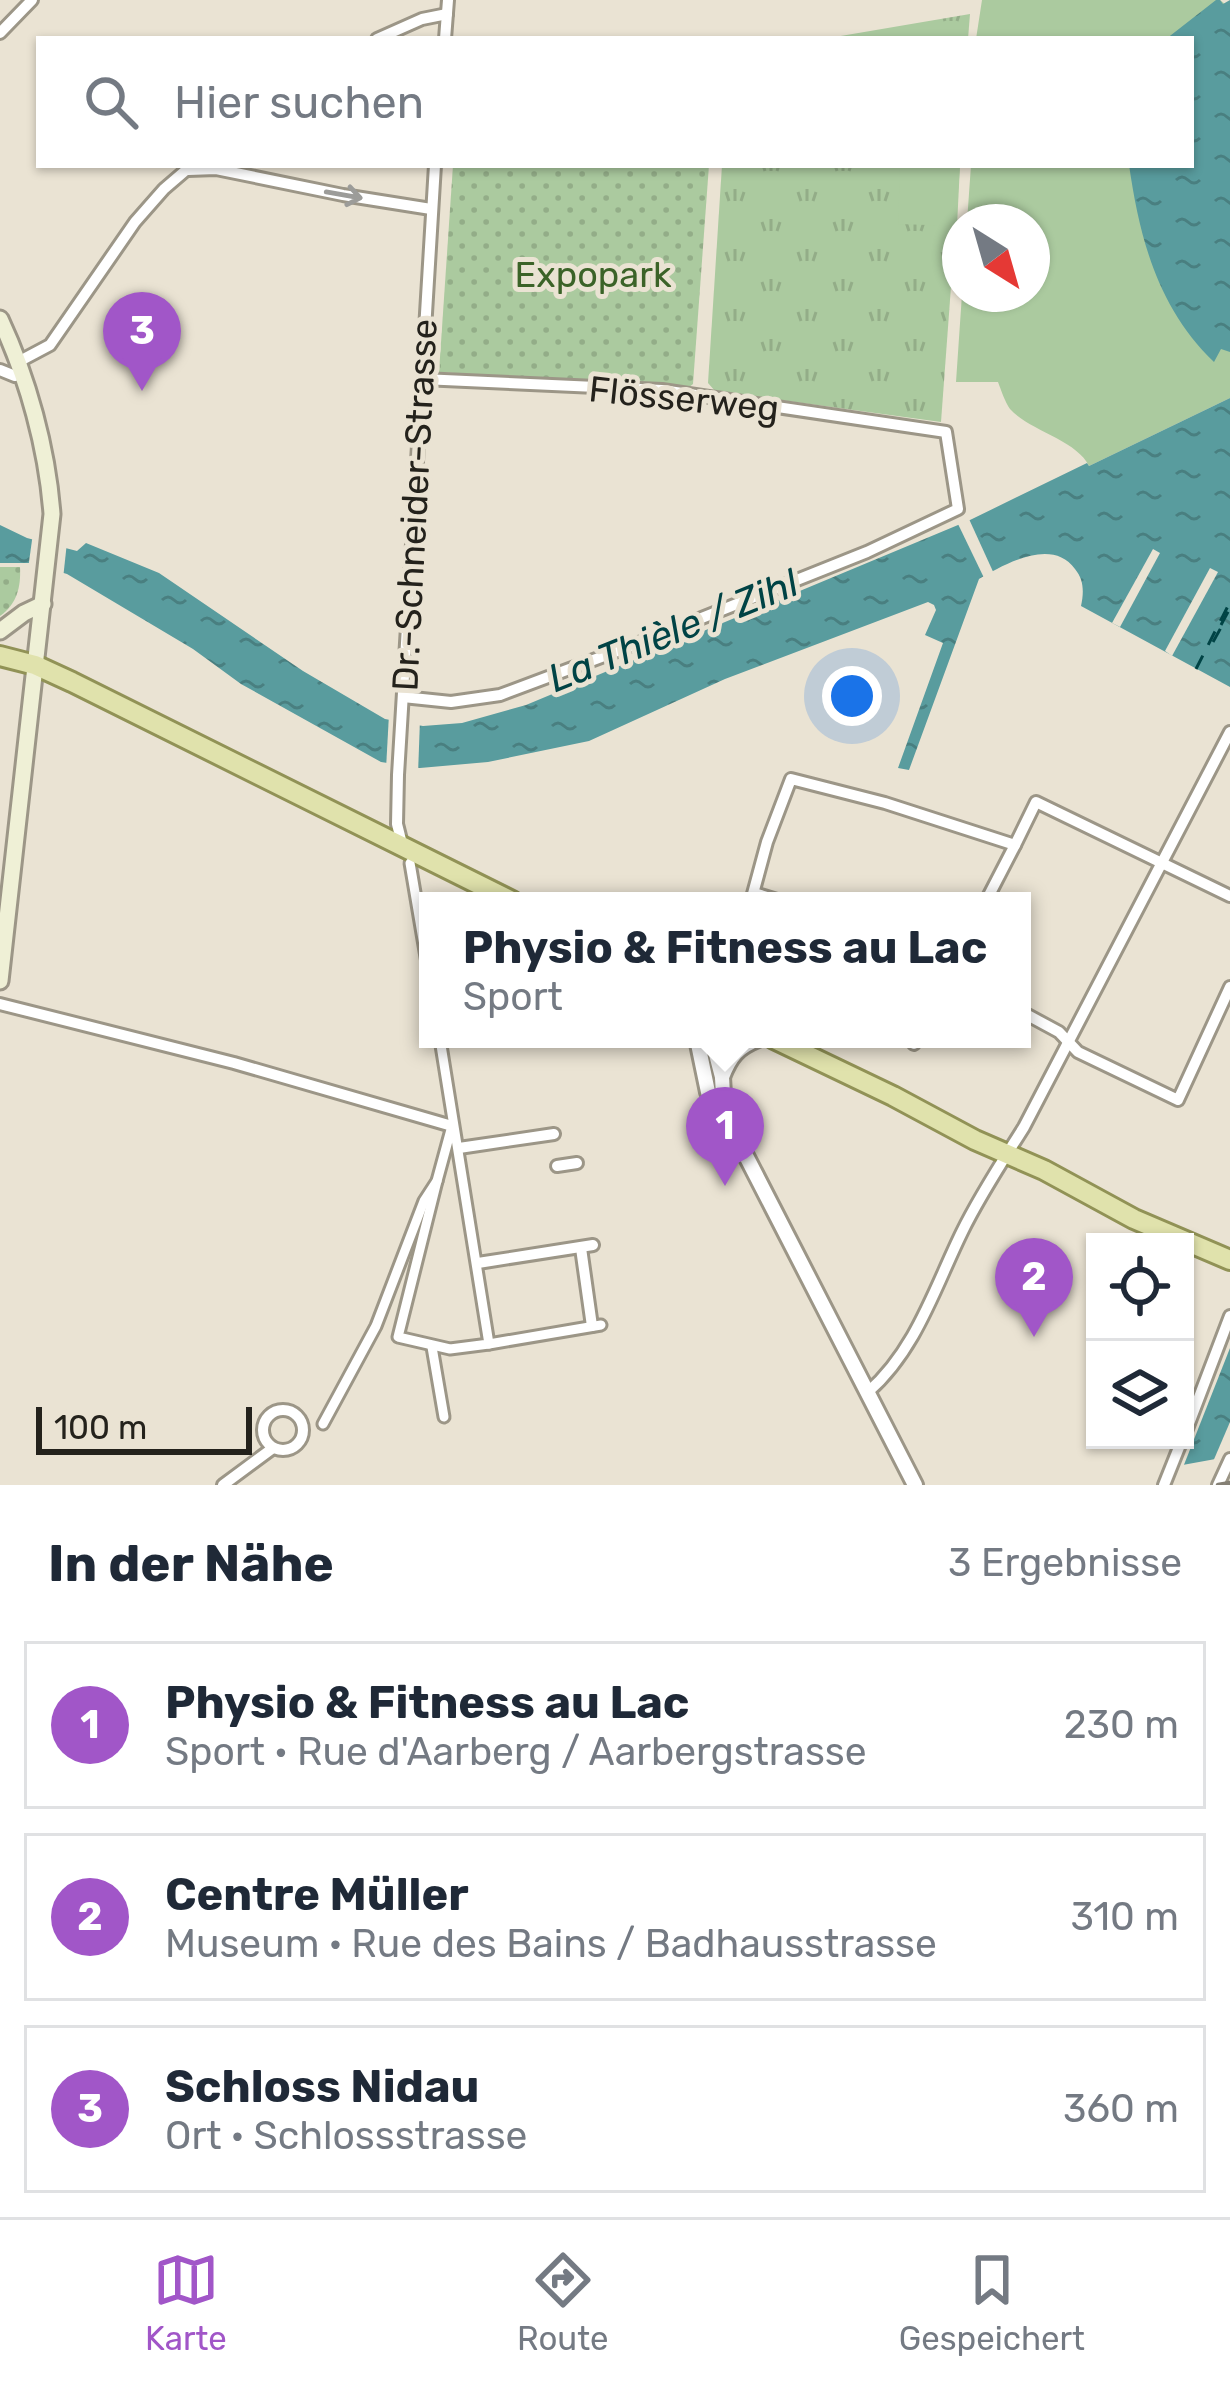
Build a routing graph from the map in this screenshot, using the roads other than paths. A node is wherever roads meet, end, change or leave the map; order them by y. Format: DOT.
graph roads {
  1 [pos="448,0"];
  2 [pos="25,2"];
  3 [pos="447,14"];
  4 [pos="0,33"];
  5 [pos="382,36"];
  6 [pos="445,36"];
  7 [pos="189,168"];
  8 [pos="203,168"];
  9 [pos="435,168"];
  10 [pos="431,209"];
  11 [pos="0,319"];
  12 [pos="20,368"];
  13 [pos="0,370"];
  14 [pos="422,379"];
  15 [pos="43,604"];
  16 [pos="0,631"];
  17 [pos="0,656"];
  18 [pos="35,665"];
  19 [pos="403,702"];
  20 [pos="1230,732"];
  21 [pos="1015,845"];
  22 [pos="406,854"];
  23 [pos="1160,864"];
  24 [pos="492,892"];
  25 [pos="753,892"];
  26 [pos="991,892"];
  27 [pos="1230,896"];
  28 [pos="419,923"];
  29 [pos="0,981"];
  30 [pos="1230,987"];
  31 [pos="0,1004"];
  32 [pos="1031,1017"];
  33 [pos="1067,1040"];
  34 [pos="441,1048"];
  35 [pos="700,1048"];
  36 [pos="714,1048"];
  37 [pos="742,1048"];
  38 [pos="792,1048"];
  39 [pos="722,1076"];
  40 [pos="724,1113"];
  41 [pos="452,1126"];
  42 [pos="554,1134"];
  43 [pos="460,1148"];
  44 [pos="1007,1154"];
  45 [pos="578,1163"];
  46 [pos="557,1166"];
  47 [pos="437,1181"];
  48 [pos="1230,1259"];
  49 [pos="478,1264"];
  50 [pos="1230,1316"];
  51 [pos="596,1326"];
  52 [pos="489,1344"];
  53 [pos="432,1347"];
  54 [pos="868,1391"];
  55 [pos="1194,1412"];
  56 [pos="445,1417"];
  57 [pos="323,1424"];
  58 [pos="273,1448"];
  59 [pos="1179,1449"];
  60 [pos="1230,1460"];
  61 [pos="223,1485"];
  62 [pos="915,1485"];
  63 [pos="1163,1485"];
  64 [pos="1218,1485"];
  1 -- 3 [label="street"];
  2 -- 4 [label="street"];
  3 -- 5 [label="street"];
  3 -- 6 [label="street"];
  7 -- 12 [label="street"];
  8 -- 10 [label="street, one-way"];
  9 -- 10 [label="street, Dr.-Schneider-Strasse"];
  10 -- 14 [label="street, Dr.-Schneider-Strasse"];
  11 -- 12 [label="main road"];
  12 -- 13 [label="street"];
  12 -- 15 [label="main road"];
  14 -- 19 [label="street, Dr.-Schneider-Strasse"];
  14 -- 19 [label="street, Flösserweg"];
  15 -- 16 [label="main road"];
  15 -- 18 [label="main road"];
  17 -- 18 [label="main road"];
  18 -- 22 [label="main road"];
  18 -- 29 [label="main road"];
  19 -- 22 [label="street, Dr.-Schneider-Strasse"];
  20 -- 23 [label="street"];
  21 -- 23 [label="street"];
  21 -- 25 [label="street"];
  21 -- 26 [label="street"];
  22 -- 24 [label="main road"];
  22 -- 28 [label="street"];
  23 -- 27 [label="street"];
  23 -- 33 [label="street"];
  30 -- 33 [label="street"];
  31 -- 41 [label="street"];
  32 -- 33 [label="street"];
  33 -- 44 [label="street"];
  34 -- 41 [label="street"];
  35 -- 40 [label="street"];
  36 -- 39 [label="street"];
  37 -- 39 [label="street"];
  38 -- 44 [label="main road"];
  39 -- 40 [label="street"];
  40 -- 54 [label="street"];
  41 -- 43 [label="street"];
  41 -- 47 [label="street"];
  42 -- 43 [label="street"];
  43 -- 49 [label="street"];
  44 -- 48 [label="main road"];
  44 -- 54 [label="street"];
  45 -- 46 [label="street"];
  47 -- 53 [label="street"];
  47 -- 57 [label="street"];
  49 -- 51 [label="street"];
  49 -- 52 [label="street"];
  50 -- 55 [label="street"];
  51 -- 52 [label="street"];
  52 -- 53 [label="street"];
  53 -- 56 [label="street"];
  54 -- 62 [label="street"];
  58 -- 61 [label="street"];
  59 -- 63 [label="street"];
  60 -- 64 [label="street"];
}
